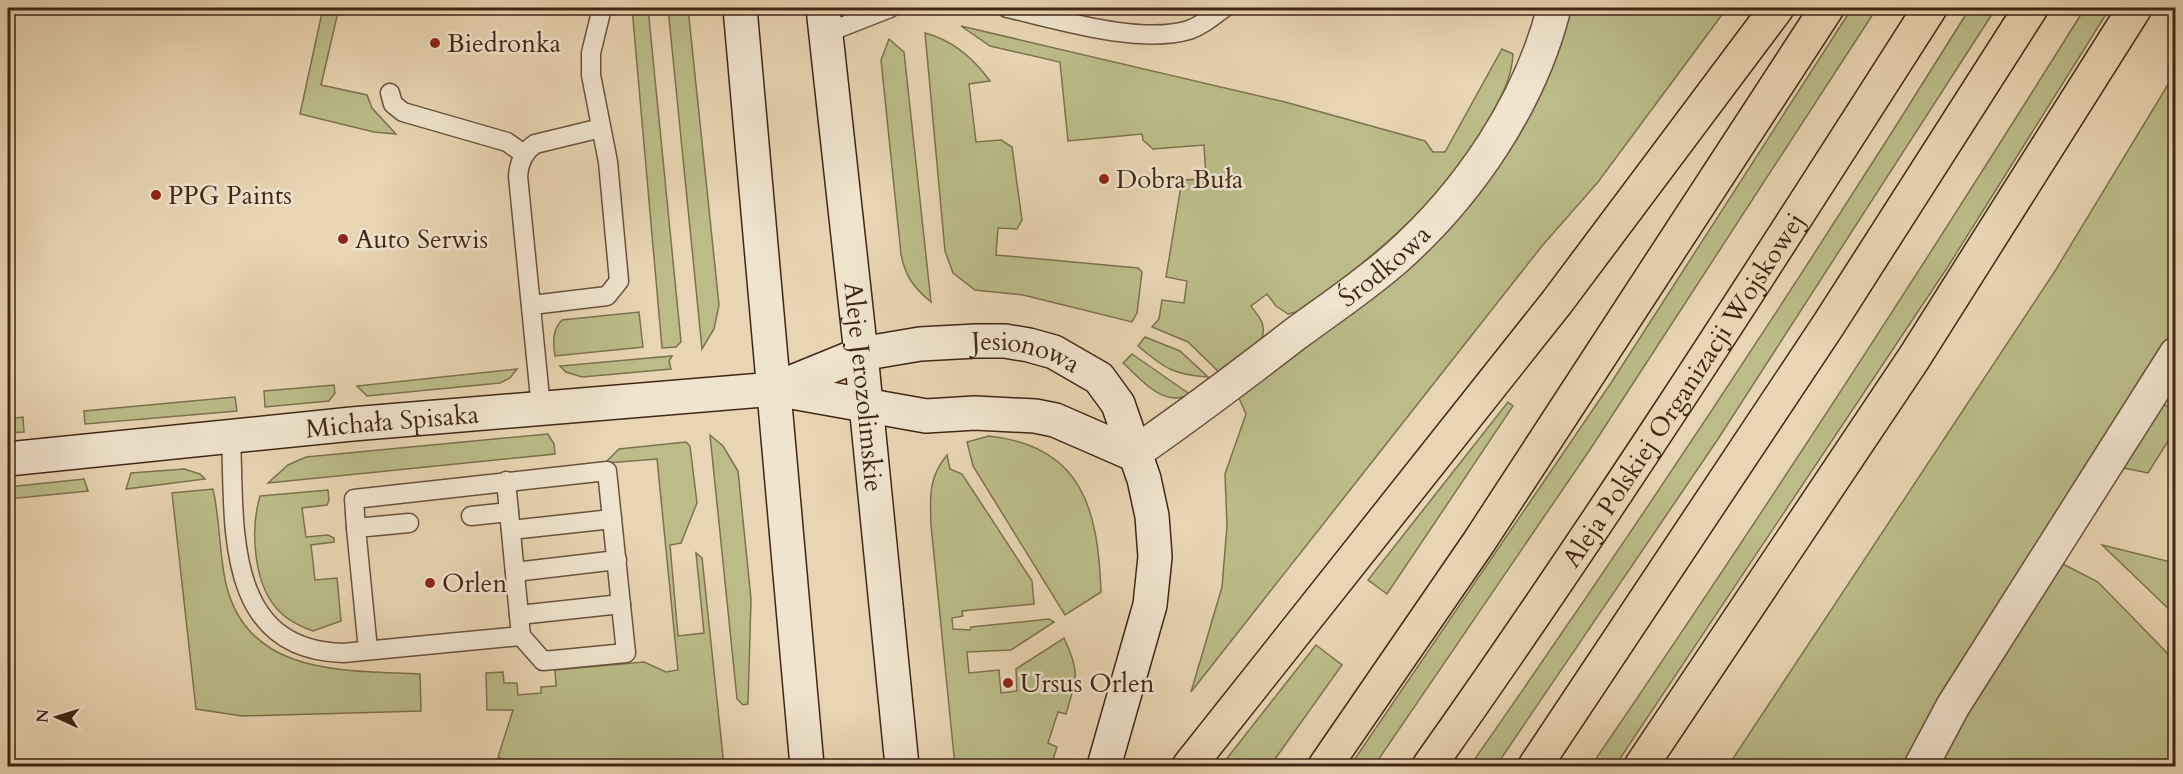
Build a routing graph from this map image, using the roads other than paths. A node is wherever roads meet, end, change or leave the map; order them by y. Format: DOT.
graph roads {
  1 [pos="602,8"];
  2 [pos="740,8"];
  3 [pos="890,8"];
  4 [pos="1007,8"];
  5 [pos="1224,8"];
  6 [pos="1554,8"];
  7 [pos="1777,8"];
  8 [pos="1827,8"];
  9 [pos="1930,8"];
  10 [pos="2031,8"];
  11 [pos="2135,8"];
  12 [pos="825,20"];
  13 [pos="390,93"];
  14 [pos="601,128"];
  15 [pos="524,154"];
  16 [pos="532,305"];
  17 [pos="861,354"];
  18 [pos="2175,354"];
  19 [pos="775,389"];
  20 [pos="866,406"];
  21 [pos="542,408"];
  22 [pos="231,436"];
  23 [pos="1133,454"];
  24 [pos="8,459"];
  25 [pos="506,481"];
  26 [pos="471,516"];
  27 [pos="612,519"];
  28 [pos="510,521"];
  29 [pos="409,523"];
  30 [pos="356,528"];
  31 [pos="616,560"];
  32 [pos="515,572"];
  33 [pos="621,604"];
  34 [pos="519,615"];
  35 [pos="521,636"];
  36 [pos="368,650"];
  37 [pos="1643,764"];
  38 [pos="807,766"];
  39 [pos="902,766"];
  40 [pos="1104,766"];
  41 [pos="1189,766"];
  42 [pos="1325,766"];
  43 [pos="1429,766"];
  44 [pos="1535,766"];
  45 [pos="1921,766"];
  1 -- 14 [label="lane"];
  2 -- 19 [label="street"];
  3 -- 12 [label="lane"];
  4 -- 5 [label="lane"];
  6 -- 23 [label="street, Środkowa"];
  7 -- 41 [label="highway"];
  8 -- 42 [label="highway"];
  9 -- 43 [label="highway, Aleja Polskiej Organizacji Wojskowej"];
  10 -- 44 [label="highway"];
  11 -- 37 [label="highway"];
  12 -- 17 [label="street, Aleje Jerozolimskie"];
  13 -- 15 [label="lane"];
  14 -- 15 [label="lane"];
  14 -- 16 [label="lane"];
  15 -- 16 [label="lane"];
  16 -- 21 [label="lane"];
  17 -- 19 [label="street, Michała Spisaka"];
  17 -- 20 [label="street, Aleje Jerozolimskie"];
  17 -- 23 [label="street, Jesionowa"];
  18 -- 45 [label="street"];
  19 -- 20 [label="street, Michała Spisaka"];
  19 -- 21 [label="street, Michała Spisaka"];
  19 -- 38 [label="street"];
  20 -- 23 [label="street"];
  20 -- 39 [label="street, Aleje Jerozolimskie"];
  21 -- 22 [label="street, Michała Spisaka"];
  22 -- 24 [label="street, Michała Spisaka"];
  22 -- 36 [label="lane"];
  23 -- 40 [label="street, Jesionowa"];
  25 -- 27 [label="lane"];
  25 -- 28 [label="lane"];
  25 -- 30 [label="lane"];
  26 -- 28 [label="lane"];
  27 -- 28 [label="lane"];
  27 -- 31 [label="lane"];
  28 -- 32 [label="lane"];
  29 -- 30 [label="lane"];
  30 -- 36 [label="lane"];
  31 -- 32 [label="lane"];
  31 -- 33 [label="lane"];
  32 -- 34 [label="lane"];
  33 -- 34 [label="lane"];
  33 -- 35 [label="lane"];
  34 -- 35 [label="lane"];
  35 -- 36 [label="lane"];
}
